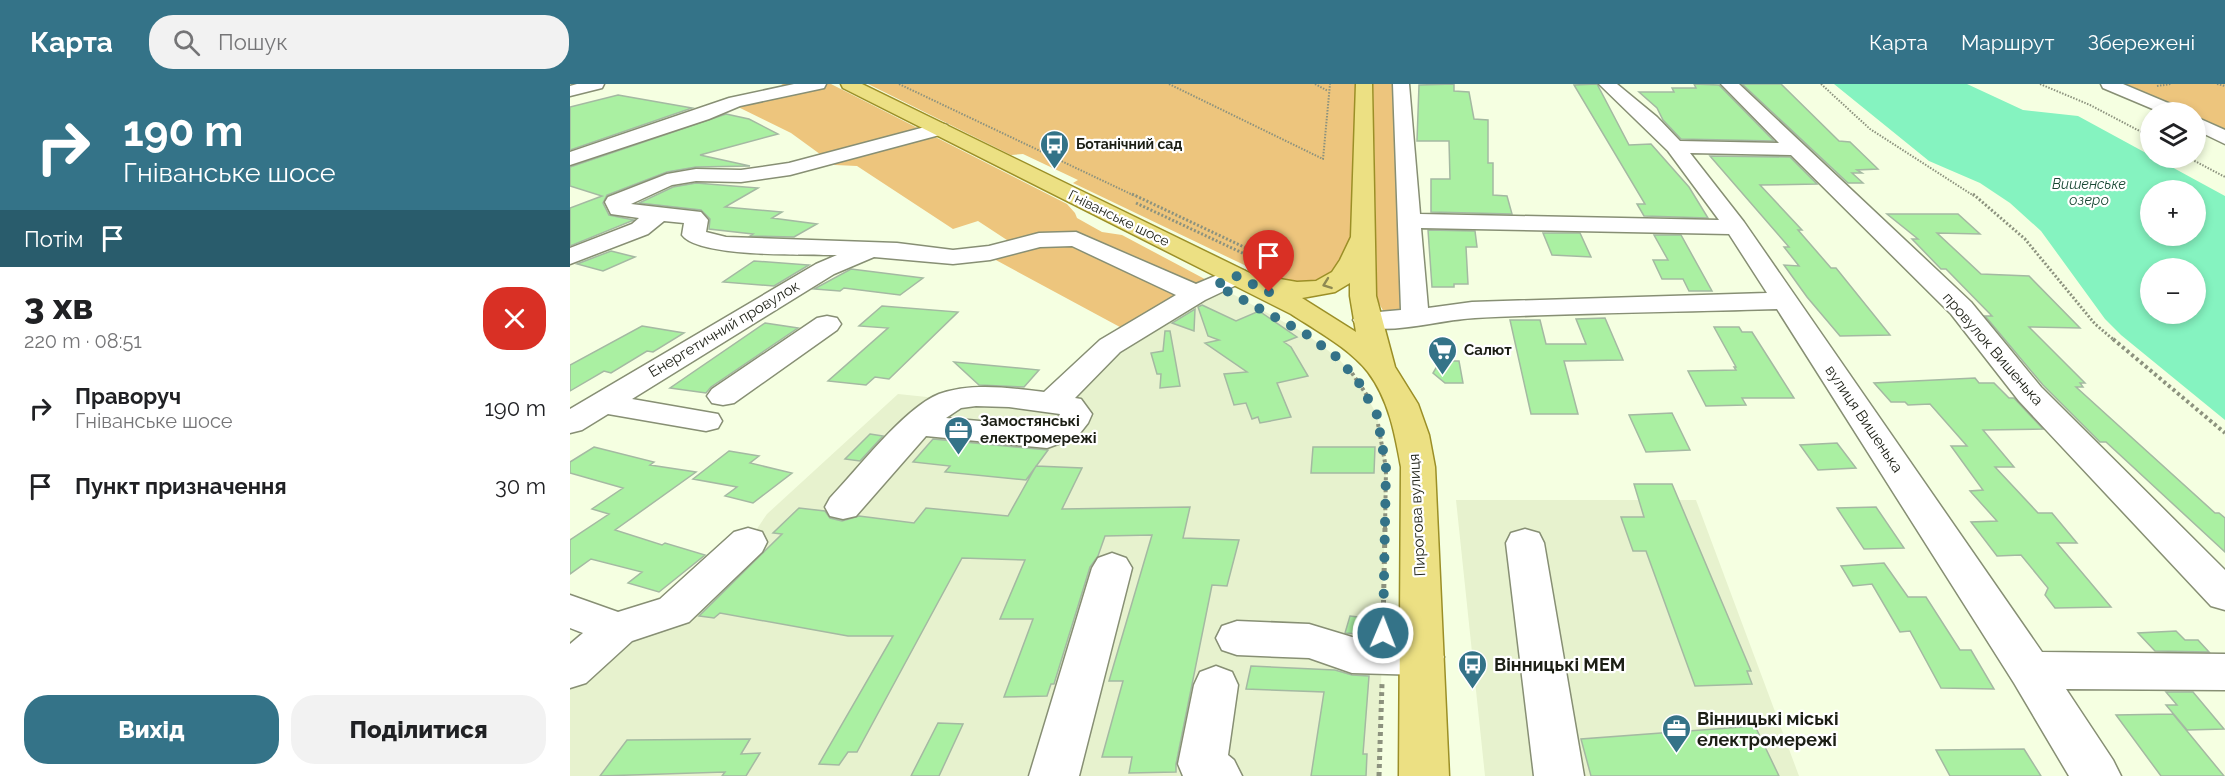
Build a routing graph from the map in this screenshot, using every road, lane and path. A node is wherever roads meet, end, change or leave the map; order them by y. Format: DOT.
graph roads {
  1 [pos="596,84"];
  2 [pos="818,84"];
  3 [pos="849,84"];
  4 [pos="899,84"];
  5 [pos="1169,84"];
  6 [pos="1315,84"];
  7 [pos="1330,84"];
  8 [pos="1364,84"];
  9 [pos="1401,84"];
  10 [pos="1607,84"];
  11 [pos="1729,84"];
  12 [pos="1821,84"];
  13 [pos="2040,84"];
  14 [pos="2109,84"];
  15 [pos="2217,84"];
  16 [pos="2225,86"];
  17 [pos="570,91"];
  18 [pos="1328,92"];
  19 [pos="2151,102"];
  20 [pos="2206,128"];
  21 [pos="940,129"];
  22 [pos="2140,131"];
  23 [pos="2225,138"];
  24 [pos="1675,147"];
  25 [pos="1795,149"];
  26 [pos="570,159"];
  27 [pos="2206,167"];
  28 [pos="2225,177"];
  29 [pos="659,213"];
  30 [pos="1411,221"];
  31 [pos="1483,221"];
  32 [pos="1736,227"];
  33 [pos="1361,240"];
  34 [pos="1488,246"];
  35 [pos="885,250"];
  36 [pos="570,257"];
  37 [pos="1288,268"];
  38 [pos="1236,276"];
  39 [pos="1196,294"];
  40 [pos="1786,301"];
  41 [pos="1301,308"];
  42 [pos="1365,308"];
  43 [pos="751,313"];
  44 [pos="1415,318"];
  45 [pos="1363,366"];
  46 [pos="602,403"];
  47 [pos="1372,406"];
  48 [pos="1377,415"];
  49 [pos="570,423"];
  50 [pos="2225,433"];
  51 [pos="843,507"];
  52 [pos="748,542"];
  53 [pos="1525,543"];
  54 [pos="1112,568"];
  55 [pos="2225,595"];
  56 [pos="570,611"];
  57 [pos="617,629"];
  58 [pos="1237,638"];
  59 [pos="1402,657"];
  60 [pos="570,670"];
  61 [pos="2030,670"];
  62 [pos="2225,672"];
  63 [pos="1216,685"];
  64 [pos="1054,776"];
  65 [pos="1217,776"];
  66 [pos="1379,776"];
  67 [pos="1424,776"];
  68 [pos="1559,776"];
  69 [pos="2096,776"];
  1 -- 17 [label="street"];
  2 -- 26 [label="street"];
  3 -- 21 [label="main road, Гніванське шосе"];
  4 -- 37 [label="path"];
  5 -- 18 [label="path"];
  6 -- 18 [label="path"];
  7 -- 18 [label="path"];
  8 -- 33 [label="main road, Пирогова вулиця"];
  9 -- 30 [label="street"];
  10 -- 24 [label="street, вулиця Вишенька"];
  11 -- 25 [label="street, провулок Вишенька"];
  12 -- 50 [label="path"];
  13 -- 22 [label="path"];
  14 -- 19 [label="street"];
  15 -- 16 [label="path"];
  20 -- 23 [label="street"];
  21 -- 29 [label="street"];
  21 -- 38 [label="main road, Гніванське шосе"];
  24 -- 25 [label="street"];
  24 -- 32 [label="street, вулиця Вишенька"];
  25 -- 55 [label="street, провулок Вишенька"];
  27 -- 28 [label="path"];
  29 -- 35 [label="street"];
  29 -- 36 [label="street"];
  30 -- 31 [label="street"];
  30 -- 44 [label="street"];
  31 -- 32 [label="street"];
  31 -- 34 [label="street"];
  32 -- 40 [label="street, вулиця Вишенька"];
  33 -- 38 [label="main road, one-way"];
  33 -- 42 [label="main road, Пирогова вулиця"];
  35 -- 39 [label="street"];
  35 -- 43 [label="street, Енергетичний провулок"];
  38 -- 39 [label="street"];
  38 -- 41 [label="main road, Гніванське шосе"];
  39 -- 51 [label="street"];
  40 -- 44 [label="street"];
  40 -- 61 [label="street, вулиця Вишенька"];
  41 -- 42 [label="main road"];
  41 -- 45 [label="main road, Гніванське шосе"];
  42 -- 44 [label="street"];
  42 -- 45 [label="main road, Пирогова вулиця"];
  43 -- 46 [label="street, Енергетичний провулок"];
  43 -- 46 [label="street"];
  45 -- 47 [label="path"];
  45 -- 59 [label="main road, Пирогова вулиця"];
  46 -- 49 [label="street, Енергетичний провулок"];
  48 -- 59 [label="path"];
  52 -- 57 [label="street"];
  53 -- 68 [label="street"];
  54 -- 64 [label="street"];
  56 -- 57 [label="street"];
  57 -- 60 [label="street"];
  58 -- 59 [label="street"];
  59 -- 66 [label="path"];
  59 -- 67 [label="main road, Пирогова вулиця"];
  61 -- 62 [label="street"];
  61 -- 69 [label="street, вулиця Вишенька"];
  63 -- 65 [label="street"];
}
